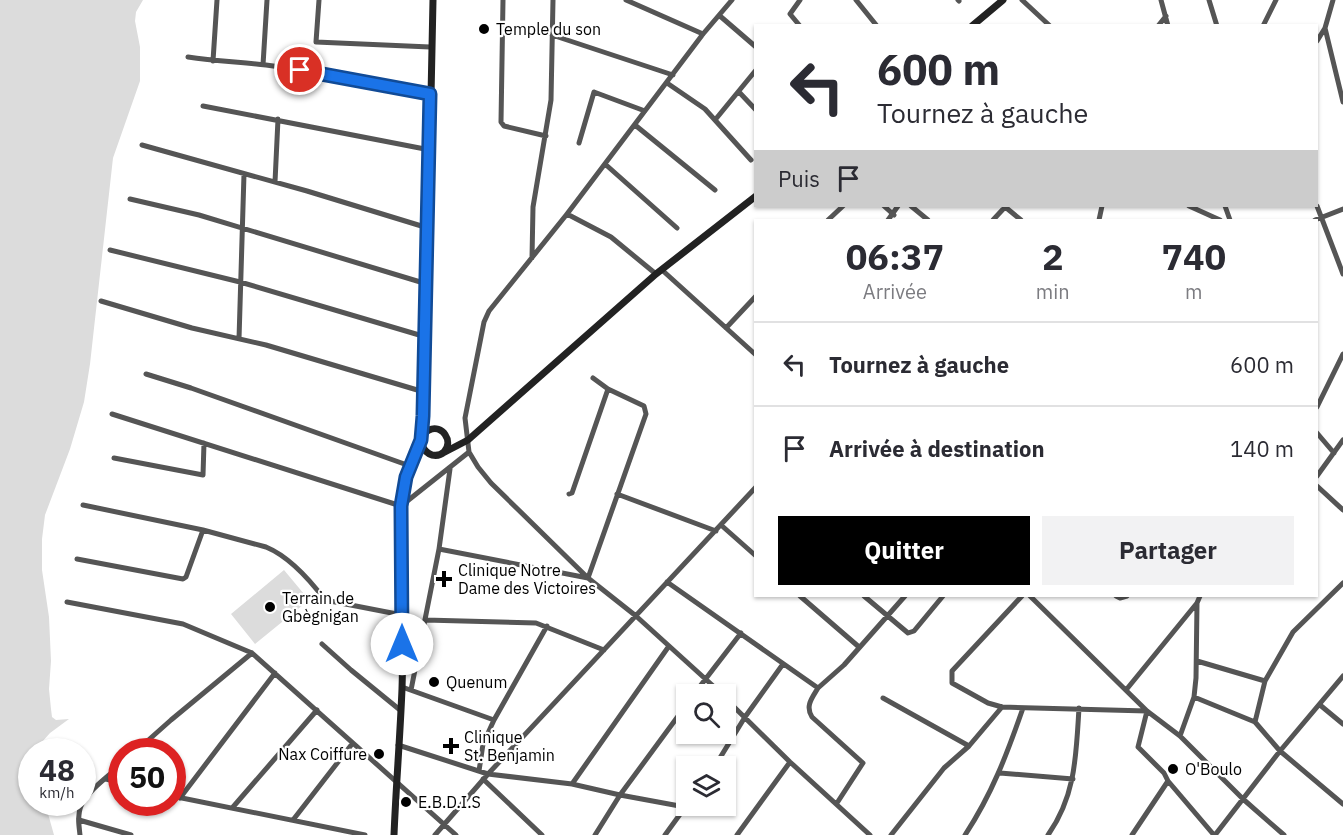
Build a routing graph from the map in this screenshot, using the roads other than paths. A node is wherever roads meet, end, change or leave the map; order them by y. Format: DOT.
graph roads {
  1 [pos="217,0"];
  2 [pos="267,0"];
  3 [pos="319,0"];
  4 [pos="433,0"];
  5 [pos="503,0"];
  6 [pos="553,0"];
  7 [pos="626,0"];
  8 [pos="647,0"];
  9 [pos="732,0"];
  10 [pos="800,0"];
  11 [pos="856,0"];
  12 [pos="1003,0"];
  13 [pos="1022,0"];
  14 [pos="1161,0"];
  15 [pos="1209,0"];
  16 [pos="1276,0"];
  17 [pos="1333,0"];
  18 [pos="644,7"];
  19 [pos="720,16"];
  20 [pos="1166,16"];
  21 [pos="798,24"];
  22 [pos="875,24"];
  23 [pos="974,24"];
  24 [pos="1048,24"];
  25 [pos="1160,24"];
  26 [pos="1168,24"];
  27 [pos="1216,24"];
  28 [pos="1264,24"];
  29 [pos="1324,28"];
  30 [pos="703,34"];
  31 [pos="552,35"];
  32 [pos="1318,39"];
  33 [pos="754,44"];
  34 [pos="430,47"];
  35 [pos="188,57"];
  36 [pos="213,61"];
  37 [pos="263,65"];
  38 [pos="754,73"];
  39 [pos="673,75"];
  40 [pos="667,83"];
  41 [pos="739,92"];
  42 [pos="430,94"];
  43 [pos="1343,102"];
  44 [pos="203,106"];
  45 [pos="754,108"];
  46 [pos="645,111"];
  47 [pos="278,119"];
  48 [pos="715,120"];
  49 [pos="635,125"];
  50 [pos="546,136"];
  51 [pos="579,143"];
  52 [pos="142,145"];
  53 [pos="430,150"];
  54 [pos="751,160"];
  55 [pos="605,164"];
  56 [pos="244,174"];
  57 [pos="275,182"];
  58 [pos="715,190"];
  59 [pos="754,198"];
  60 [pos="130,199"];
  61 [pos="842,207"];
  62 [pos="885,207"];
  63 [pos="898,207"];
  64 [pos="912,207"];
  65 [pos="1004,207"];
  66 [pos="1006,207"];
  67 [pos="1191,207"];
  68 [pos="1343,209"];
  69 [pos="567,214"];
  70 [pos="894,215"];
  71 [pos="829,219"];
  72 [pos="889,219"];
  73 [pos="927,219"];
  74 [pos="994,219"];
  75 [pos="1020,219"];
  76 [pos="1218,219"];
  77 [pos="1318,219"];
  78 [pos="428,228"];
  79 [pos="677,228"];
  80 [pos="243,229"];
  81 [pos="110,250"];
  82 [pos="532,258"];
  83 [pos="659,272"];
  84 [pos="1343,274"];
  85 [pos="240,282"];
  86 [pos="427,284"];
  87 [pos="754,298"];
  88 [pos="101,301"];
  89 [pos="726,328"];
  90 [pos="426,337"];
  91 [pos="239,339"];
  92 [pos="754,353"];
  93 [pos="1343,354"];
  94 [pos="146,374"];
  95 [pos="593,378"];
  96 [pos="608,389"];
  97 [pos="424,392"];
  98 [pos="1318,405"];
  99 [pos="112,414"];
  100 [pos="1318,435"];
  101 [pos="421,440"];
  102 [pos="468,440"];
  103 [pos="1343,440"];
  104 [pos="204,443"];
  105 [pos="469,452"];
  106 [pos="1334,453"];
  107 [pos="442,454"];
  108 [pos="114,458"];
  109 [pos="410,466"];
  110 [pos="450,469"];
  111 [pos="1318,475"];
  112 [pos="1318,487"];
  113 [pos="569,494"];
  114 [pos="617,494"];
  115 [pos="754,495"];
  116 [pos="83,505"];
  117 [pos="401,506"];
  118 [pos="1343,510"];
  119 [pos="721,525"];
  120 [pos="203,530"];
  121 [pos="716,531"];
  122 [pos="439,549"];
  123 [pos="754,554"];
  124 [pos="77,559"];
  125 [pos="588,578"];
  126 [pos="667,582"];
  127 [pos="1343,582"];
  128 [pos="801,597"];
  129 [pos="865,597"];
  130 [pos="904,597"];
  131 [pos="942,597"];
  132 [pos="1021,597"];
  133 [pos="1031,597"];
  134 [pos="1200,597"];
  135 [pos="67,602"];
  136 [pos="1197,603"];
  137 [pos="636,615"];
  138 [pos="887,616"];
  139 [pos="425,620"];
  140 [pos="401,623"];
  141 [pos="547,626"];
  142 [pos="741,633"];
  143 [pos="322,644"];
  144 [pos="669,646"];
  145 [pos="859,647"];
  146 [pos="604,650"];
  147 [pos="252,653"];
  148 [pos="1197,661"];
  149 [pos="783,664"];
  150 [pos="275,673"];
  151 [pos="1343,676"];
  152 [pos="705,679"];
  153 [pos="1264,681"];
  154 [pos="701,684"];
  155 [pos="711,684"];
  156 [pos="402,687"];
  157 [pos="818,688"];
  158 [pos="411,690"];
  159 [pos="1126,690"];
  160 [pos="1194,697"];
  161 [pos="883,698"];
  162 [pos="1320,705"];
  163 [pos="1002,707"];
  164 [pos="736,708"];
  165 [pos="1023,708"];
  166 [pos="1079,708"];
  167 [pos="317,710"];
  168 [pos="400,710"];
  169 [pos="1147,711"];
  170 [pos="745,717"];
  171 [pos="676,719"];
  172 [pos="494,720"];
  173 [pos="1255,722"];
  174 [pos="1343,724"];
  175 [pos="1180,736"];
  176 [pos="151,738"];
  177 [pos="352,744"];
  178 [pos="398,745"];
  179 [pos="969,746"];
  180 [pos="1280,751"];
  181 [pos="721,756"];
  182 [pos="790,762"];
  183 [pos="479,771"];
  184 [pos="1000,773"];
  185 [pos="485,776"];
  186 [pos="106,779"];
  187 [pos="396,779"];
  188 [pos="1073,779"];
  189 [pos="1168,781"];
  190 [pos="572,784"];
  191 [pos="186,790"];
  192 [pos="620,795"];
  193 [pos="186,799"];
  194 [pos="1243,799"];
  195 [pos="837,803"];
  196 [pos="676,804"];
  197 [pos="1343,804"];
  198 [pos="232,807"];
  199 [pos="679,816"];
  200 [pos="79,820"];
  201 [pos="293,820"];
  202 [pos="445,825"];
  203 [pos="80,835"];
  204 [pos="131,835"];
  205 [pos="364,835"];
  206 [pos="394,835"];
  207 [pos="435,835"];
  208 [pos="456,835"];
  209 [pos="542,835"];
  210 [pos="595,835"];
  211 [pos="665,835"];
  212 [pos="737,835"];
  213 [pos="870,835"];
  214 [pos="891,835"];
  215 [pos="964,835"];
  216 [pos="1048,835"];
  217 [pos="1132,835"];
  218 [pos="1214,835"];
  219 [pos="1284,835"];
  1 -- 36 [label="street"];
  2 -- 37 [label="street"];
  3 -- 34 [label="street"];
  4 -- 34 [label="main road"];
  5 -- 50 [label="street"];
  6 -- 31 [label="street"];
  7 -- 18 [label="street"];
  8 -- 18 [label="street"];
  9 -- 19 [label="street"];
  10 -- 21 [label="street"];
  11 -- 22 [label="street"];
  12 -- 23 [label="main road"];
  13 -- 24 [label="street"];
  14 -- 20 [label="street"];
  15 -- 27 [label="street"];
  16 -- 28 [label="street"];
  17 -- 29 [label="street"];
  18 -- 30 [label="street"];
  19 -- 30 [label="street"];
  19 -- 33 [label="street"];
  20 -- 25 [label="street"];
  20 -- 26 [label="street"];
  29 -- 32 [label="street"];
  29 -- 43 [label="street"];
  30 -- 39 [label="street"];
  31 -- 39 [label="street"];
  31 -- 50 [label="street"];
  34 -- 42 [label="main road"];
  35 -- 36 [label="street"];
  36 -- 37 [label="street"];
  37 -- 42 [label="street"];
  38 -- 41 [label="street"];
  39 -- 40 [label="street"];
  40 -- 46 [label="street"];
  40 -- 48 [label="street"];
  41 -- 45 [label="street"];
  41 -- 48 [label="street"];
  42 -- 53 [label="main road"];
  44 -- 47 [label="street"];
  46 -- 49 [label="street"];
  46 -- 51 [label="street"];
  47 -- 53 [label="street"];
  47 -- 57 [label="street"];
  48 -- 54 [label="street"];
  49 -- 55 [label="street"];
  49 -- 58 [label="street"];
  50 -- 82 [label="street"];
  52 -- 56 [label="street"];
  53 -- 78 [label="main road"];
  55 -- 69 [label="street"];
  55 -- 79 [label="street"];
  56 -- 57 [label="street"];
  56 -- 80 [label="street"];
  57 -- 78 [label="street"];
  59 -- 83 [label="main road"];
  60 -- 80 [label="street"];
  61 -- 71 [label="street"];
  62 -- 70 [label="street"];
  63 -- 70 [label="street"];
  64 -- 73 [label="street"];
  65 -- 74 [label="street"];
  66 -- 75 [label="street"];
  67 -- 76 [label="street"];
  68 -- 77 [label="street"];
  69 -- 82 [label="street"];
  69 -- 83 [label="street"];
  70 -- 72 [label="street"];
  77 -- 84 [label="street"];
  78 -- 86 [label="main road"];
  80 -- 85 [label="street"];
  80 -- 86 [label="street"];
  81 -- 85 [label="street"];
  82 -- 102 [label="street"];
  83 -- 89 [label="street"];
  83 -- 102 [label="main road"];
  85 -- 90 [label="street"];
  85 -- 91 [label="street"];
  86 -- 90 [label="main road"];
  87 -- 89 [label="street"];
  88 -- 91 [label="street"];
  89 -- 92 [label="street"];
  90 -- 97 [label="main road"];
  91 -- 97 [label="street"];
  93 -- 98 [label="street"];
  94 -- 109 [label="street"];
  95 -- 96 [label="street"];
  96 -- 113 [label="street"];
  96 -- 114 [label="street"];
  97 -- 101 [label="main road"];
  99 -- 104 [label="street"];
  100 -- 106 [label="street"];
  101 -- 107 [label="main road"];
  101 -- 107 [label="main road"];
  101 -- 109 [label="main road"];
  102 -- 105 [label="street"];
  102 -- 107 [label="main road"];
  103 -- 106 [label="street"];
  104 -- 108 [label="street"];
  104 -- 117 [label="street"];
  105 -- 110 [label="street"];
  105 -- 125 [label="street"];
  106 -- 111 [label="street"];
  109 -- 117 [label="main road"];
  110 -- 117 [label="street"];
  110 -- 122 [label="street"];
  112 -- 118 [label="street"];
  114 -- 121 [label="street"];
  114 -- 125 [label="street"];
  115 -- 119 [label="street"];
  116 -- 120 [label="street"];
  117 -- 140 [label="main road"];
  119 -- 121 [label="street"];
  119 -- 123 [label="street"];
  120 -- 124 [label="street"];
  120 -- 140 [label="street"];
  121 -- 126 [label="street"];
  122 -- 125 [label="street"];
  122 -- 139 [label="street"];
  125 -- 137 [label="street"];
  126 -- 137 [label="street"];
  126 -- 142 [label="street"];
  127 -- 153 [label="street"];
  128 -- 145 [label="street"];
  129 -- 138 [label="street"];
  130 -- 138 [label="street"];
  131 -- 138 [label="street"];
  132 -- 163 [label="street"];
  133 -- 159 [label="street"];
  134 -- 136 [label="street"];
  135 -- 147 [label="street"];
  136 -- 148 [label="street"];
  136 -- 159 [label="street"];
  137 -- 144 [label="street"];
  137 -- 146 [label="street"];
  138 -- 145 [label="street"];
  139 -- 141 [label="street"];
  139 -- 158 [label="street"];
  140 -- 156 [label="main road"];
  141 -- 146 [label="street"];
  141 -- 172 [label="street"];
  142 -- 149 [label="street"];
  142 -- 152 [label="street"];
  143 -- 168 [label="street"];
  144 -- 152 [label="street"];
  144 -- 190 [label="street"];
  145 -- 157 [label="street"];
  146 -- 185 [label="street"];
  147 -- 150 [label="street"];
  147 -- 176 [label="street"];
  148 -- 153 [label="street"];
  148 -- 160 [label="street"];
  149 -- 157 [label="street"];
  149 -- 170 [label="street"];
  150 -- 167 [label="street"];
  150 -- 191 [label="street"];
  151 -- 162 [label="street"];
  152 -- 154 [label="street"];
  152 -- 155 [label="street"];
  153 -- 173 [label="street"];
  156 -- 158 [label="street"];
  156 -- 168 [label="main road"];
  157 -- 195 [label="street"];
  158 -- 172 [label="street"];
  159 -- 169 [label="street"];
  160 -- 173 [label="street"];
  160 -- 175 [label="street"];
  161 -- 179 [label="street"];
  162 -- 174 [label="street"];
  162 -- 180 [label="street"];
  163 -- 165 [label="street"];
  163 -- 179 [label="street"];
  164 -- 170 [label="street"];
  165 -- 166 [label="street"];
  165 -- 184 [label="street"];
  166 -- 169 [label="street"];
  166 -- 188 [label="street"];
  167 -- 177 [label="street"];
  167 -- 198 [label="street"];
  168 -- 178 [label="main road"];
  169 -- 175 [label="street"];
  169 -- 189 [label="street"];
  170 -- 181 [label="street"];
  170 -- 182 [label="street"];
  171 -- 192 [label="street"];
  172 -- 183 [label="street"];
  173 -- 180 [label="street"];
  175 -- 194 [label="street"];
  177 -- 187 [label="street"];
  177 -- 201 [label="street"];
  178 -- 183 [label="street"];
  178 -- 187 [label="main road"];
  179 -- 214 [label="street"];
  180 -- 194 [label="street"];
  180 -- 197 [label="street"];
  182 -- 195 [label="street"];
  182 -- 212 [label="street"];
  183 -- 185 [label="street"];
  184 -- 188 [label="street"];
  184 -- 215 [label="street"];
  185 -- 190 [label="street"];
  185 -- 202 [label="street"];
  185 -- 209 [label="street"];
  186 -- 200 [label="street"];
  187 -- 202 [label="street"];
  187 -- 206 [label="main road"];
  188 -- 216 [label="street"];
  189 -- 217 [label="street"];
  189 -- 218 [label="street"];
  190 -- 192 [label="street"];
  192 -- 196 [label="street"];
  192 -- 210 [label="street"];
  193 -- 198 [label="street"];
  194 -- 218 [label="street"];
  194 -- 219 [label="street"];
  195 -- 213 [label="street"];
  198 -- 201 [label="street"];
  199 -- 211 [label="street"];
  200 -- 203 [label="street"];
  200 -- 204 [label="street"];
  201 -- 205 [label="street"];
  202 -- 207 [label="street"];
  202 -- 208 [label="street"];
}
